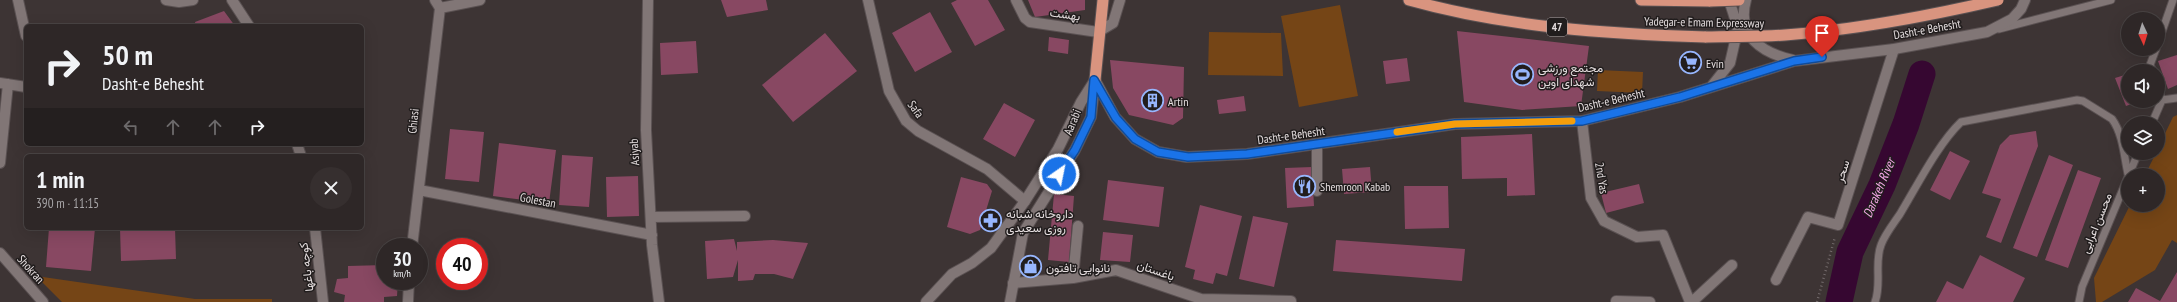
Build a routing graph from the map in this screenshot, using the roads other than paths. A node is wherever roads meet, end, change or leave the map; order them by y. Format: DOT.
graph roads {
  1 [pos="18,0"];
  2 [pos="166,0"];
  3 [pos="193,0"];
  4 [pos="232,0"];
  5 [pos="480,0"];
  6 [pos="648,0"];
  7 [pos="868,0"];
  8 [pos="1016,0"];
  9 [pos="1103,0"];
  10 [pos="1120,0"];
  11 [pos="1409,0"];
  12 [pos="1641,0"];
  13 [pos="1729,0"];
  14 [pos="1739,0"];
  15 [pos="1746,0"];
  16 [pos="1998,0"];
  17 [pos="2025,0"];
  18 [pos="2111,0"];
  19 [pos="2173,0"];
  20 [pos="1710,1"];
  21 [pos="437,4"];
  22 [pos="2165,23"];
  23 [pos="248,24"];
  24 [pos="24,27"];
  25 [pos="1098,32"];
  26 [pos="1988,32"];
  27 [pos="1894,49"];
  28 [pos="1794,61"];
  29 [pos="1094,80"];
  30 [pos="4,84"];
  31 [pos="24,87"];
  32 [pos="1711,87"];
  33 [pos="2177,98"];
  34 [pos="2165,100"];
  35 [pos="1582,121"];
  36 [pos="1317,144"];
  37 [pos="0,163"];
  38 [pos="2127,168"];
  39 [pos="419,190"];
  40 [pos="1317,191"];
  41 [pos="2121,191"];
  42 [pos="1025,201"];
  43 [pos="745,216"];
  44 [pos="651,217"];
  45 [pos="1078,226"];
  46 [pos="315,230"];
  47 [pos="652,235"];
  48 [pos="413,238"];
  49 [pos="0,253"];
  50 [pos="1732,264"];
  51 [pos="1073,278"];
  52 [pos="1776,280"];
  53 [pos="1013,283"];
  54 [pos="409,290"];
  55 [pos="1291,301"];
  56 [pos="1616,301"];
  57 [pos="43,302"];
  58 [pos="323,302"];
  59 [pos="408,302"];
  60 [pos="659,302"];
  61 [pos="926,302"];
  62 [pos="1010,302"];
  63 [pos="1650,302"];
  64 [pos="1691,302"];
  65 [pos="1875,302"];
  66 [pos="2079,302"];
  1 -- 24 [label="street"];
  2 -- 3 [label="street"];
  4 -- 23 [label="street"];
  5 -- 21 [label="street"];
  6 -- 44 [label="street, Asiyab"];
  7 -- 42 [label="street, Safa"];
  8 -- 25 [label="street, بهشت"];
  9 -- 25 [label="highway"];
  10 -- 25 [label="street"];
  11 -- 16 [label="highway, Yadegar-e Emam Expressway / 47, bridge"];
  12 -- 20 [label="highway, Yadegar-e Emam Expressway"];
  13 -- 32 [label="street"];
  14 -- 20 [label="highway, Yadegar-e Emam Expressway, bridge"];
  15 -- 28 [label="street"];
  17 -- 26 [label="street"];
  18 -- 26 [label="lane, Dasht-e Behesht"];
  19 -- 22 [label="lane"];
  21 -- 39 [label="street, Ghiasi"];
  25 -- 29 [label="highway"];
  26 -- 27 [label="street, Dasht-e Behesht"];
  27 -- 28 [label="street, Dasht-e Behesht"];
  27 -- 52 [label="street, سحر"];
  28 -- 32 [label="street, Dasht-e Behesht"];
  29 -- 36 [label="street, Dasht-e Behesht"];
  29 -- 42 [label="street"];
  29 -- 53 [label="street, Aarabi"];
  30 -- 31 [label="street"];
  30 -- 37 [label="street"];
  32 -- 35 [label="street, Dasht-e Behesht"];
  33 -- 34 [label="lane"];
  35 -- 36 [label="street, Dasht-e Behesht"];
  35 -- 64 [label="street, 2nd Yas"];
  36 -- 40 [label="street"];
  38 -- 65 [label="lane"];
  39 -- 47 [label="street, Golestan"];
  39 -- 48 [label="street, Ghiasi"];
  41 -- 66 [label="lane, محسن اعرابی"];
  42 -- 61 [label="street"];
  43 -- 44 [label="street"];
  44 -- 47 [label="street, Asiyab"];
  45 -- 51 [label="street"];
  46 -- 58 [label="street, کوچه باغها"];
  47 -- 60 [label="street, Asiyab"];
  49 -- 57 [label="street, Shokran"];
  50 -- 64 [label="street"];
  51 -- 53 [label="street, باغستان"];
  51 -- 55 [label="street, باغستان"];
  53 -- 62 [label="street, Aarabi"];
  54 -- 59 [label="street"];
  56 -- 63 [label="street"];
}
